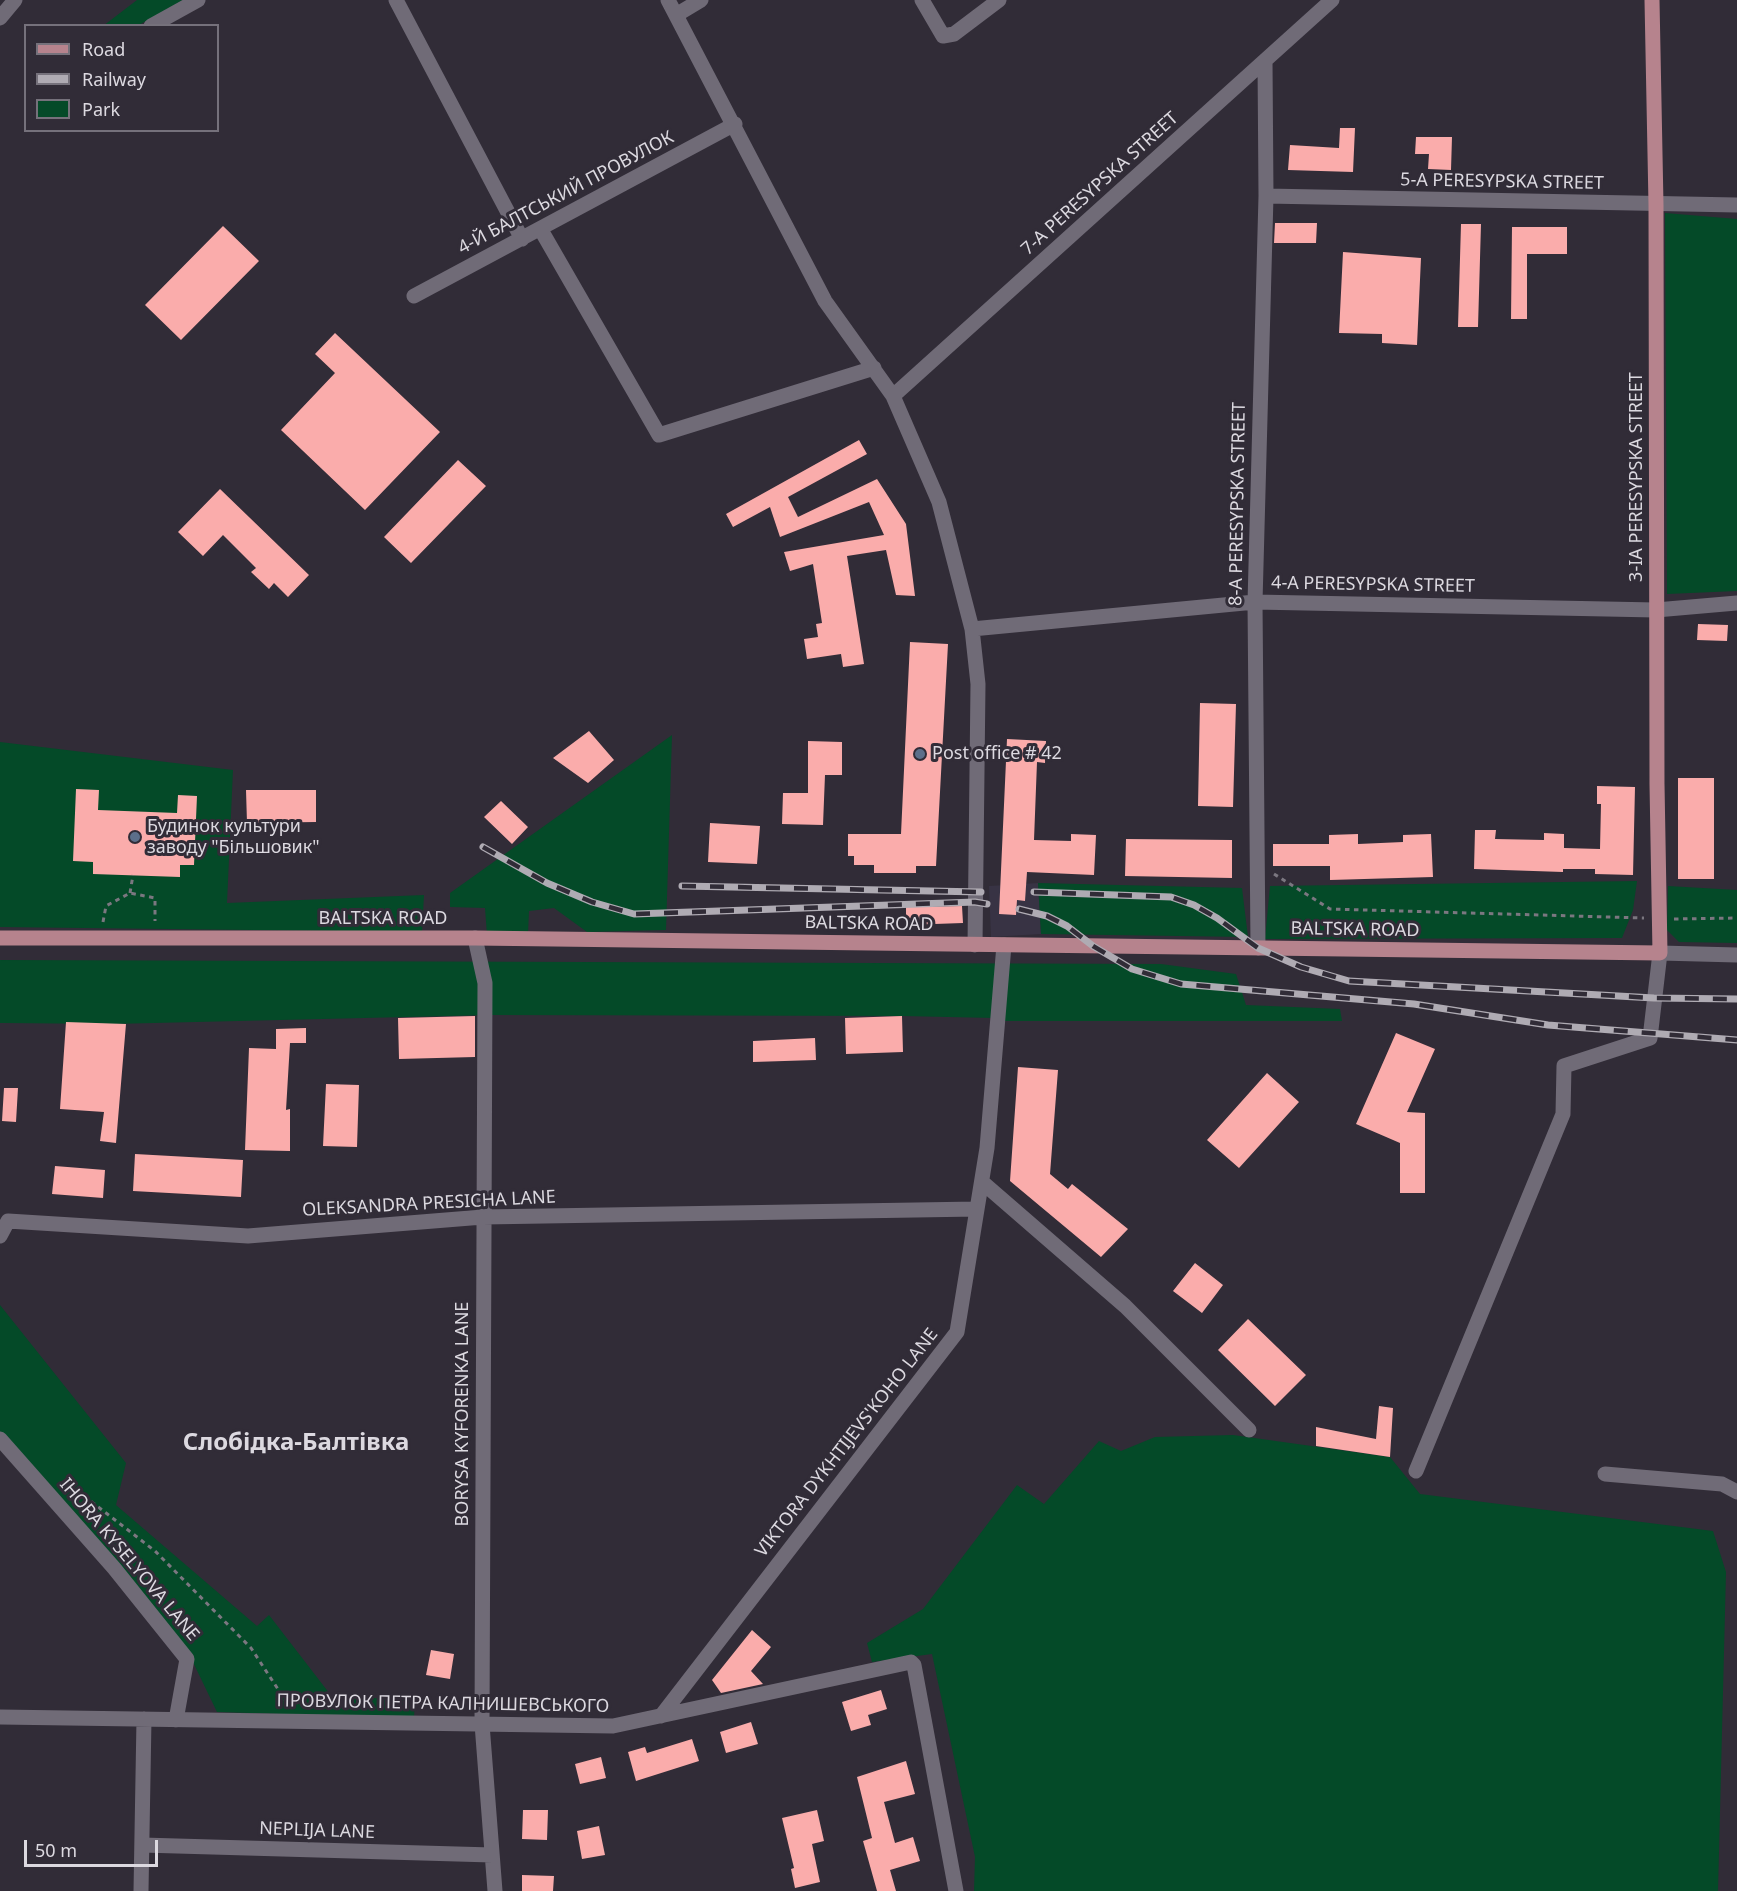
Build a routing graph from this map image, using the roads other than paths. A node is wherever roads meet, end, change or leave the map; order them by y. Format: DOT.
graph roads {
  1 [pos="15,0"];
  2 [pos="198,0"];
  3 [pos="396,0"];
  4 [pos="668,0"];
  5 [pos="701,0"];
  6 [pos="922,0"];
  7 [pos="999,0"];
  8 [pos="1332,0"];
  9 [pos="1652,0"];
  10 [pos="676,15"];
  11 [pos="0,18"];
  12 [pos="156,24"];
  13 [pos="1265,61"];
  14 [pos="735,124"];
  15 [pos="1266,196"];
  16 [pos="1656,205"];
  17 [pos="1737,205"];
  18 [pos="541,230"];
  19 [pos="522,239"];
  20 [pos="414,297"];
  21 [pos="874,369"];
  22 [pos="893,396"];
  23 [pos="1255,602"];
  24 [pos="1737,603"];
  25 [pos="1656,610"];
  26 [pos="972,629"];
  27 [pos="0,938"];
  28 [pos="475,938"];
  29 [pos="975,945"];
  30 [pos="1004,945"];
  31 [pos="1257,948"];
  32 [pos="1660,953"];
  33 [pos="1737,955"];
  34 [pos="982,1182"];
  35 [pos="977,1209"];
  36 [pos="483,1217"];
  37 [pos="0,1236"];
  38 [pos="1249,1430"];
  39 [pos="0,1439"];
  40 [pos="1416,1471"];
  41 [pos="1605,1474"];
  42 [pos="1737,1492"];
  43 [pos="661,1716"];
  44 [pos="0,1717"];
  45 [pos="144,1719"];
  46 [pos="176,1720"];
  47 [pos="482,1724"];
  48 [pos="142,1845"];
  49 [pos="492,1855"];
  50 [pos="141,1891"];
  51 [pos="495,1891"];
  52 [pos="956,1891"];
  1 -- 11 [label="street"];
  2 -- 12 [label="street"];
  3 -- 19 [label="street"];
  4 -- 10 [label="street"];
  5 -- 10 [label="street"];
  6 -- 7 [label="street"];
  8 -- 13 [label="street, 7-A PERESYPSKA STREET"];
  9 -- 16 [label="main road, 3-IA PERESYPSKA STREET"];
  10 -- 14 [label="street"];
  13 -- 15 [label="street, 8-A PERESYPSKA STREET"];
  13 -- 22 [label="street, 7-A PERESYPSKA STREET"];
  14 -- 18 [label="street, 4-Й БАЛТСЬКИЙ ПРОВУЛОК"];
  14 -- 21 [label="street"];
  15 -- 16 [label="street, 5-A PERESYPSKA STREET"];
  15 -- 23 [label="street, 8-A PERESYPSKA STREET"];
  16 -- 17 [label="street, 5-A PERESYPSKA STREET"];
  16 -- 25 [label="main road, 3-IA PERESYPSKA STREET"];
  18 -- 19 [label="street, 4-Й БАЛТСЬКИЙ ПРОВУЛОК"];
  18 -- 21 [label="street"];
  19 -- 20 [label="street, 4-Й БАЛТСЬКИЙ ПРОВУЛОК"];
  21 -- 22 [label="street"];
  22 -- 26 [label="street"];
  23 -- 25 [label="street, 4-A PERESYPSKA STREET"];
  23 -- 26 [label="street, 4-A PERESYPSKA STREET"];
  23 -- 31 [label="street, 8-A PERESYPSKA STREET"];
  24 -- 25 [label="street, 4-A PERESYPSKA STREET"];
  25 -- 32 [label="main road, 3-IA PERESYPSKA STREET"];
  26 -- 29 [label="street"];
  27 -- 28 [label="main road, BALTSKA ROAD"];
  28 -- 29 [label="main road, BALTSKA ROAD"];
  28 -- 36 [label="street, BORYSA KYFORENKA LANE"];
  29 -- 30 [label="main road, BALTSKA ROAD"];
  30 -- 31 [label="main road, BALTSKA ROAD"];
  30 -- 34 [label="street, VIKTORA DYKHTIJEVS'KOHO LANE"];
  31 -- 32 [label="main road, BALTSKA ROAD"];
  32 -- 33 [label="street, BALTSKA ROAD"];
  32 -- 40 [label="street"];
  34 -- 35 [label="street, VIKTORA DYKHTIJEVS'KOHO LANE"];
  34 -- 38 [label="street"];
  35 -- 36 [label="street, OLEKSANDRA PRESICHA LANE"];
  35 -- 43 [label="street, VIKTORA DYKHTIJEVS'KOHO LANE"];
  36 -- 37 [label="street, OLEKSANDRA PRESICHA LANE"];
  36 -- 47 [label="street, BORYSA KYFORENKA LANE"];
  39 -- 46 [label="street, IHORA KYSELYOVA LANE"];
  41 -- 42 [label="street"];
  43 -- 47 [label="street, ПРОВУЛОК ПЕТРА КАЛНИШЕВСЬКОГО"];
  43 -- 52 [label="street, ПРОВУЛОК ПЕТРА КАЛНИШЕВСЬКОГО"];
  44 -- 45 [label="street, ПРОВУЛОК ПЕТРА КАЛНИШЕВСЬКОГО"];
  45 -- 46 [label="street, ПРОВУЛОК ПЕТРА КАЛНИШЕВСЬКОГО"];
  45 -- 48 [label="street"];
  46 -- 47 [label="street, ПРОВУЛОК ПЕТРА КАЛНИШЕВСЬКОГО"];
  47 -- 49 [label="street, BORYSA KYFORENKA LANE"];
  48 -- 49 [label="street, NEPLIJA LANE"];
  48 -- 50 [label="street"];
  49 -- 51 [label="street, BORYSA KYFORENKA LANE"];
}
